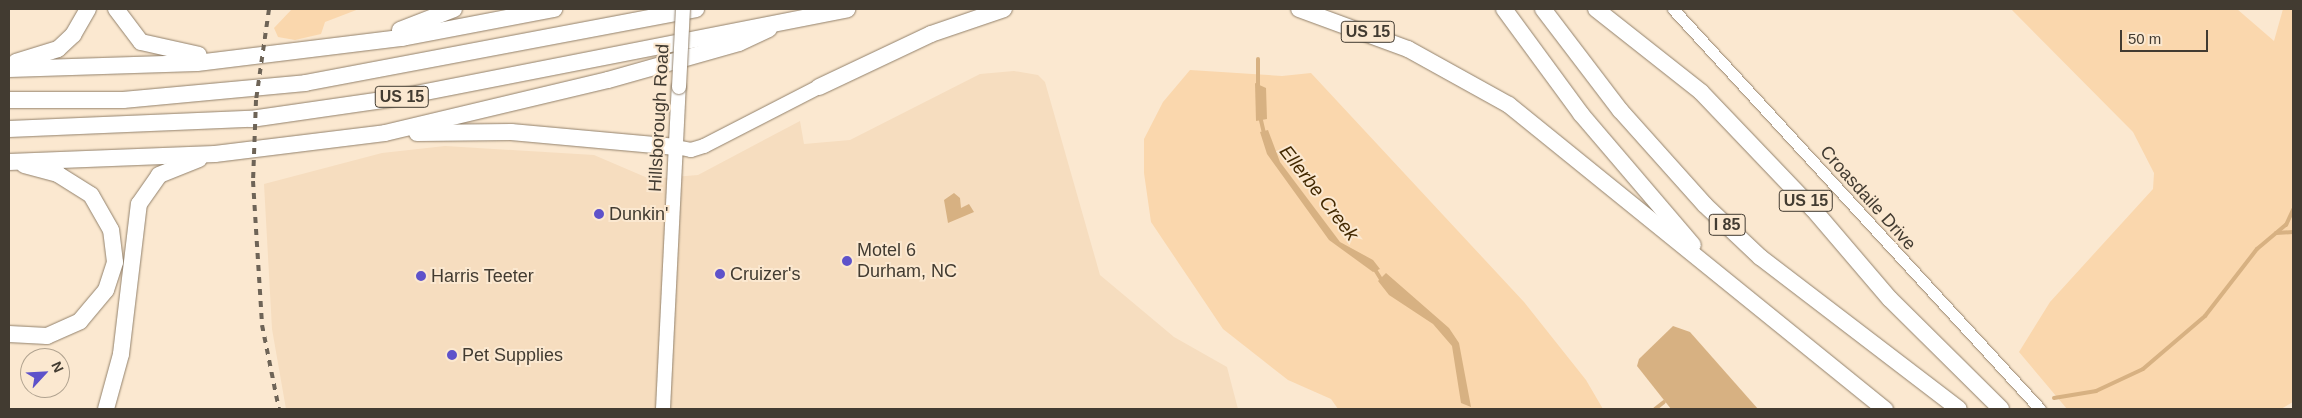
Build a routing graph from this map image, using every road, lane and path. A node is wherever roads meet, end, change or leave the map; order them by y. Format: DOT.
graph roads {
  1 [pos="88,9"];
  2 [pos="116,9"];
  3 [pos="454,9"];
  4 [pos="554,9"];
  5 [pos="683,9"];
  6 [pos="696,9"];
  7 [pos="847,9"];
  8 [pos="1004,9"];
  9 [pos="1299,9"];
  10 [pos="1504,9"];
  11 [pos="1543,9"];
  12 [pos="1596,9"];
  13 [pos="1672,9"];
  14 [pos="789,20"];
  15 [pos="360,43"];
  16 [pos="246,57"];
  17 [pos="9,64"];
  18 [pos="9,68"];
  19 [pos="819,87"];
  20 [pos="9,100"];
  21 [pos="9,129"];
  22 [pos="385,133"];
  23 [pos="676,147"];
  24 [pos="215,154"];
  25 [pos="9,162"];
  26 [pos="1708,262"];
  27 [pos="9,334"];
  28 [pos="106,409"];
  29 [pos="662,409"];
  30 [pos="1885,409"];
  31 [pos="1959,409"];
  32 [pos="2002,409"];
  33 [pos="2040,409"];
  1 -- 17 [label="highway"];
  2 -- 16 [label="highway"];
  3 -- 15 [label="highway"];
  4 -- 15 [label="highway"];
  5 -- 23 [label="main road, Hillsborough Road, bridge"];
  6 -- 20 [label="highway, US 15"];
  7 -- 14 [label="highway, US 15"];
  8 -- 19 [label="highway"];
  9 -- 26 [label="highway, US 15"];
  10 -- 26 [label="highway, I 85"];
  11 -- 31 [label="highway, I 85"];
  12 -- 32 [label="highway, US 15"];
  13 -- 33 [label="street, Croasdaile Drive"];
  14 -- 21 [label="highway, US 15"];
  14 -- 22 [label="highway"];
  15 -- 16 [label="highway"];
  16 -- 18 [label="highway"];
  19 -- 23 [label="main road"];
  22 -- 23 [label="highway"];
  22 -- 24 [label="highway"];
  23 -- 29 [label="main road, Hillsborough Road"];
  24 -- 25 [label="highway"];
  24 -- 28 [label="highway"];
  25 -- 27 [label="highway"];
  26 -- 30 [label="highway, I 85"];
}
